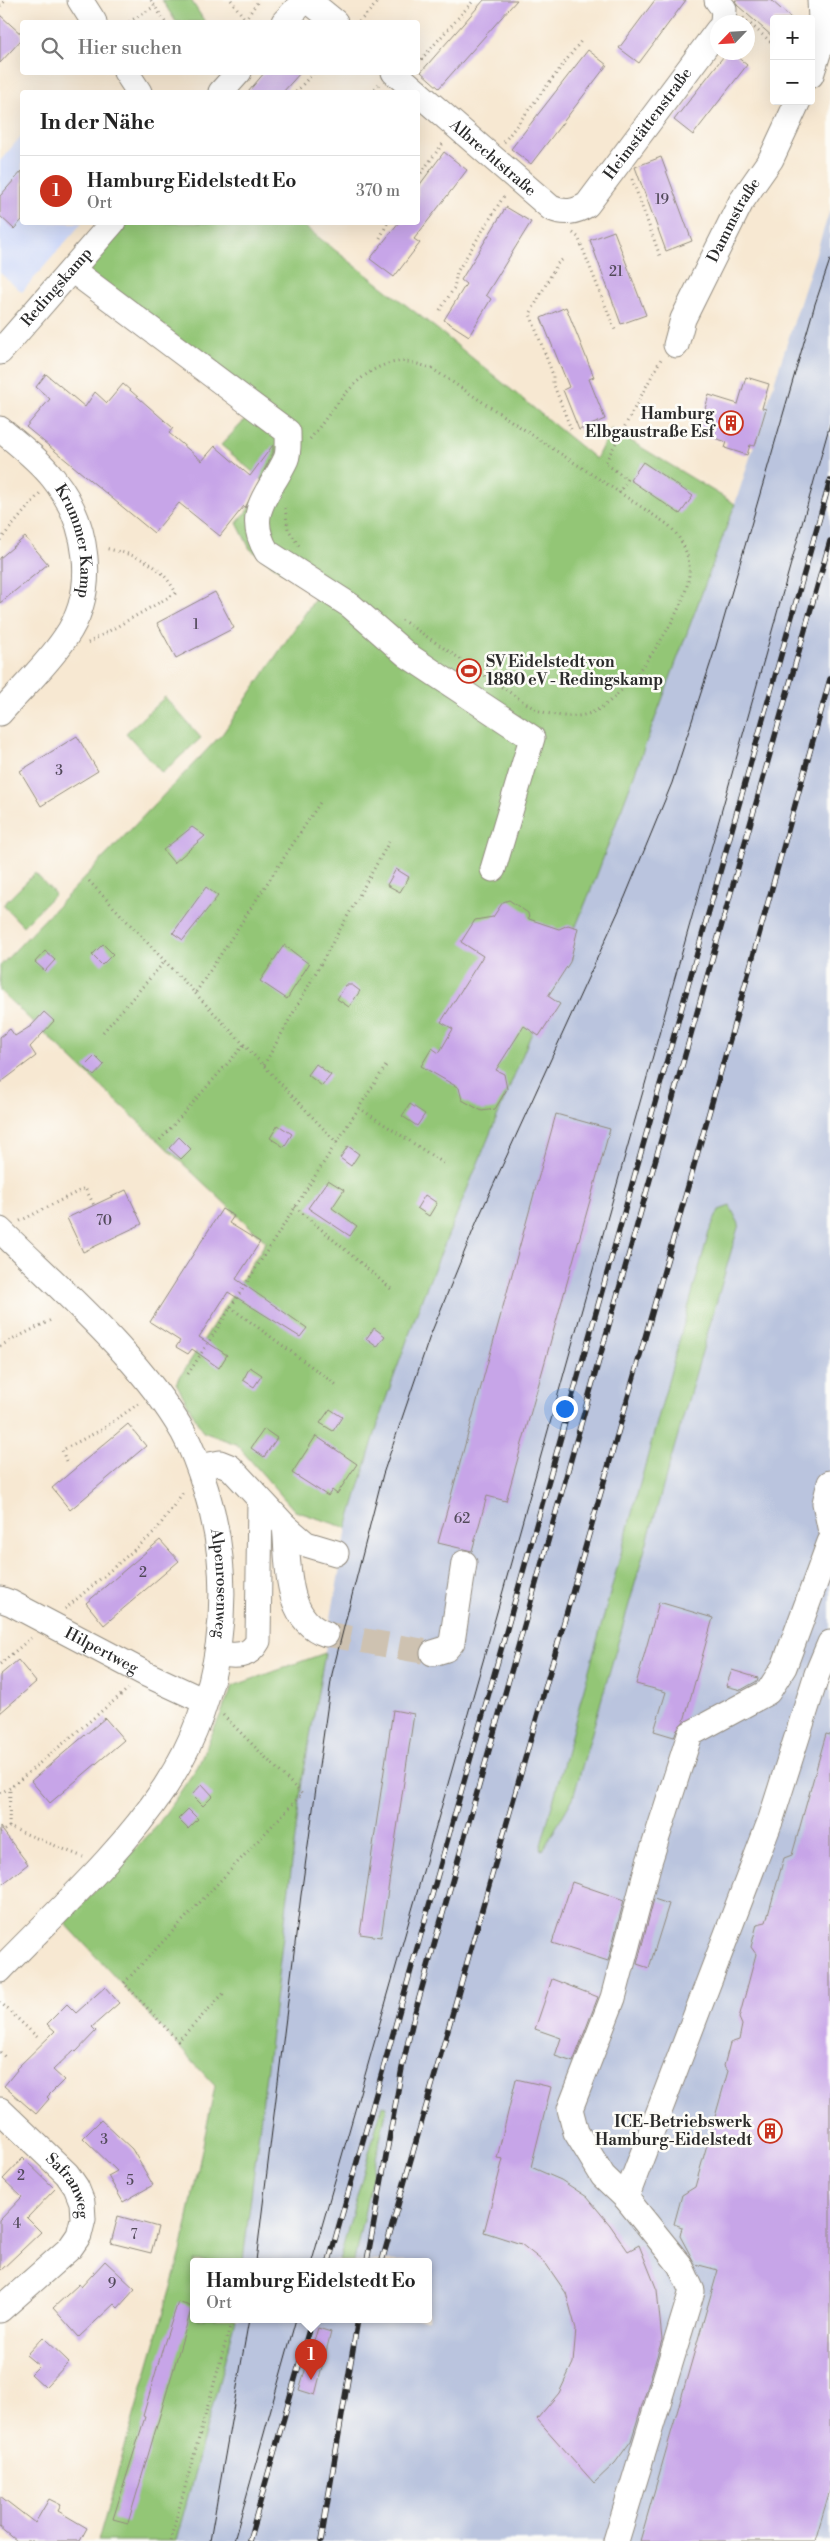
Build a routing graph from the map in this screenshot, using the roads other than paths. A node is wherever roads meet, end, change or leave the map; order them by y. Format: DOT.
graph roads {
  1 [pos="80,0"];
  2 [pos="307,0"];
  3 [pos="820,0"];
  4 [pos="93,20"];
  5 [pos="286,20"];
  6 [pos="332,20"];
  7 [pos="710,41"];
  8 [pos="815,63"];
  9 [pos="128,75"];
  10 [pos="236,75"];
  11 [pos="397,75"];
  12 [pos="137,90"];
  13 [pos="223,90"];
  14 [pos="414,90"];
  15 [pos="420,96"];
  16 [pos="796,105"];
  17 [pos="572,223"];
  18 [pos="110,225"];
  19 [pos="72,270"];
  20 [pos="676,345"];
  21 [pos="0,352"];
  22 [pos="0,429"];
  23 [pos="0,713"];
  24 [pos="493,869"];
  25 [pos="7,1226"];
  26 [pos="192,1477"];
  27 [pos="830,1484"];
  28 [pos="260,1501"];
  29 [pos="285,1526"];
  30 [pos="830,1527"];
  31 [pos="830,1542"];
  32 [pos="336,1553"];
  33 [pos="464,1563"];
  34 [pos="0,1599"];
  35 [pos="326,1634"];
  36 [pos="830,1643"];
  37 [pos="433,1653"];
  38 [pos="218,1654"];
  39 [pos="210,1705"];
  40 [pos="0,1970"];
  41 [pos="0,2110"];
  42 [pos="626,2198"];
  43 [pos="0,2310"];
  44 [pos="616,2541"];
  1 -- 4 [label="street"];
  2 -- 5 [label="street"];
  2 -- 6 [label="street"];
  3 -- 8 [label="street"];
  7 -- 17 [label="street, Heimstättenstraße"];
  9 -- 12 [label="street"];
  10 -- 13 [label="street"];
  11 -- 14 [label="street, Albrechtstraße"];
  15 -- 17 [label="street, Albrechtstraße"];
  16 -- 20 [label="street, Dammstraße"];
  18 -- 19 [label="street, Redingskamp"];
  19 -- 21 [label="street, Redingskamp"];
  19 -- 24 [label="street"];
  22 -- 23 [label="street, Krummer Kamp"];
  25 -- 26 [label="street, Alpenrosenweg"];
  26 -- 28 [label="street"];
  26 -- 38 [label="street, Alpenrosenweg"];
  27 -- 30 [label="street"];
  28 -- 29 [label="street"];
  28 -- 38 [label="street"];
  29 -- 32 [label="street"];
  29 -- 35 [label="street"];
  31 -- 42 [label="street"];
  33 -- 37 [label="street"];
  34 -- 39 [label="street, Hilpertweg"];
  36 -- 42 [label="street"];
  38 -- 39 [label="street, Alpenrosenweg"];
  39 -- 40 [label="street, Alpenrosenweg"];
  41 -- 43 [label="street, Safranweg"];
  42 -- 44 [label="street"];
}
